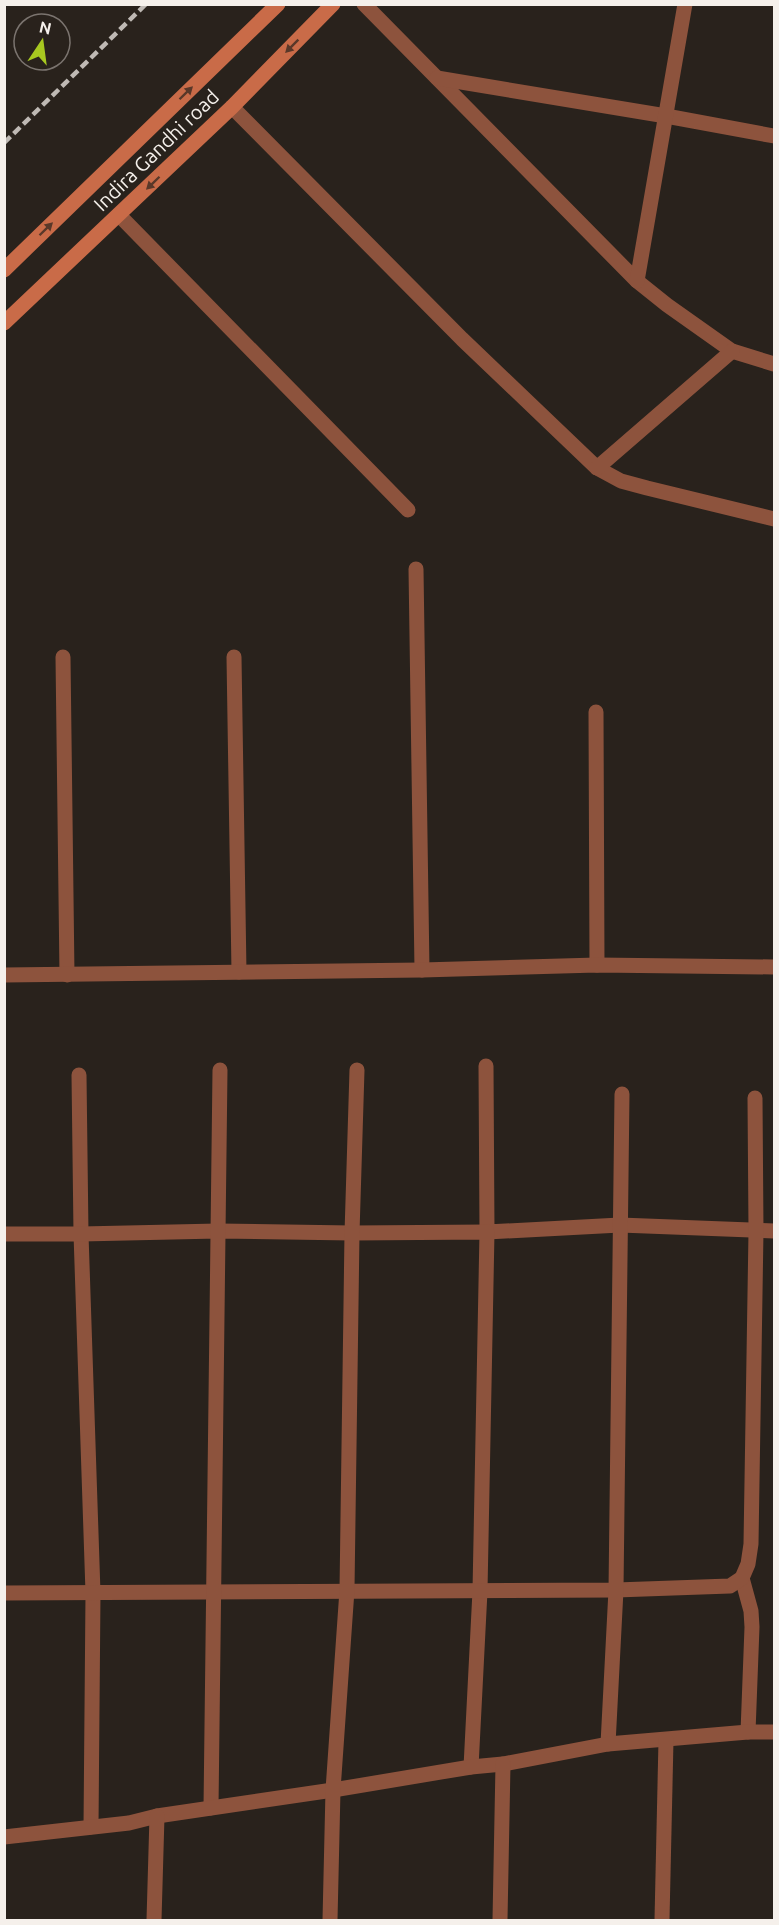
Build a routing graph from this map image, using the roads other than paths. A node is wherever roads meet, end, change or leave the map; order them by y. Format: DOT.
graph roads {
  1 [pos="278,4"];
  2 [pos="333,4"];
  3 [pos="364,4"];
  4 [pos="685,4"];
  5 [pos="437,78"];
  6 [pos="231,107"];
  7 [pos="666,116"];
  8 [pos="774,136"];
  9 [pos="119,215"];
  10 [pos="4,270"];
  11 [pos="637,281"];
  12 [pos="4,323"];
  13 [pos="732,351"];
  14 [pos="774,364"];
  15 [pos="597,468"];
  16 [pos="408,510"];
  17 [pos="774,519"];
  18 [pos="416,569"];
  19 [pos="63,657"];
  20 [pos="234,657"];
  21 [pos="596,712"];
  22 [pos="597,965"];
  23 [pos="774,967"];
  24 [pos="422,970"];
  25 [pos="239,972"];
  26 [pos="4,975"];
  27 [pos="67,975"];
  28 [pos="486,1066"];
  29 [pos="220,1070"];
  30 [pos="357,1070"];
  31 [pos="79,1075"];
  32 [pos="622,1094"];
  33 [pos="755,1098"];
  34 [pos="620,1226"];
  35 [pos="218,1231"];
  36 [pos="756,1231"];
  37 [pos="774,1231"];
  38 [pos="486,1232"];
  39 [pos="352,1233"];
  40 [pos="4,1234"];
  41 [pos="81,1234"];
  42 [pos="742,1578"];
  43 [pos="347,1590"];
  44 [pos="616,1590"];
  45 [pos="480,1591"];
  46 [pos="213,1592"];
  47 [pos="4,1593"];
  48 [pos="93,1593"];
  49 [pos="748,1732"];
  50 [pos="774,1732"];
  51 [pos="666,1740"];
  52 [pos="608,1744"];
  53 [pos="503,1764"];
  54 [pos="471,1767"];
  55 [pos="333,1790"];
  56 [pos="211,1808"];
  57 [pos="157,1816"];
  58 [pos="91,1827"];
  59 [pos="4,1837"];
  60 [pos="154,1920"];
  61 [pos="330,1920"];
  62 [pos="500,1920"];
  63 [pos="662,1920"];
  10 -- 1 [label="main road, Indira Gandhi road, one-way"];
  2 -- 6 [label="main road, Indira Gandhi road, one-way"];
  3 -- 5 [label="street"];
  4 -- 7 [label="street"];
  5 -- 7 [label="street"];
  5 -- 11 [label="street"];
  6 -- 9 [label="main road, Indira Gandhi road, one-way"];
  6 -- 15 [label="street"];
  7 -- 8 [label="street"];
  7 -- 11 [label="street"];
  9 -- 12 [label="main road, Indira Gandhi road"];
  9 -- 16 [label="street"];
  11 -- 13 [label="street"];
  13 -- 14 [label="street"];
  13 -- 15 [label="street"];
  15 -- 17 [label="street"];
  18 -- 24 [label="street"];
  19 -- 27 [label="street"];
  20 -- 25 [label="street"];
  21 -- 22 [label="street"];
  22 -- 23 [label="street"];
  22 -- 24 [label="street"];
  24 -- 25 [label="street"];
  25 -- 27 [label="street"];
  26 -- 27 [label="street"];
  28 -- 38 [label="street"];
  29 -- 35 [label="street"];
  30 -- 39 [label="street"];
  31 -- 41 [label="street"];
  32 -- 34 [label="street"];
  33 -- 36 [label="street"];
  34 -- 36 [label="street"];
  34 -- 38 [label="street"];
  34 -- 44 [label="street"];
  35 -- 39 [label="street"];
  35 -- 41 [label="street"];
  35 -- 46 [label="street"];
  36 -- 37 [label="street"];
  36 -- 42 [label="street"];
  38 -- 39 [label="street"];
  38 -- 45 [label="street"];
  39 -- 43 [label="street"];
  40 -- 41 [label="street"];
  41 -- 48 [label="street"];
  42 -- 44 [label="street"];
  42 -- 49 [label="street"];
  43 -- 45 [label="street"];
  43 -- 46 [label="street"];
  43 -- 55 [label="street"];
  44 -- 45 [label="street"];
  44 -- 52 [label="street"];
  45 -- 54 [label="street"];
  46 -- 48 [label="street"];
  46 -- 56 [label="street"];
  47 -- 48 [label="street"];
  48 -- 58 [label="street"];
  49 -- 50 [label="street"];
  49 -- 51 [label="street"];
  51 -- 52 [label="street"];
  51 -- 63 [label="street"];
  52 -- 53 [label="street"];
  53 -- 54 [label="street"];
  53 -- 62 [label="street"];
  54 -- 55 [label="street"];
  55 -- 56 [label="street"];
  55 -- 61 [label="street"];
  56 -- 57 [label="street"];
  57 -- 58 [label="street"];
  57 -- 60 [label="street"];
  58 -- 59 [label="street"];
}
